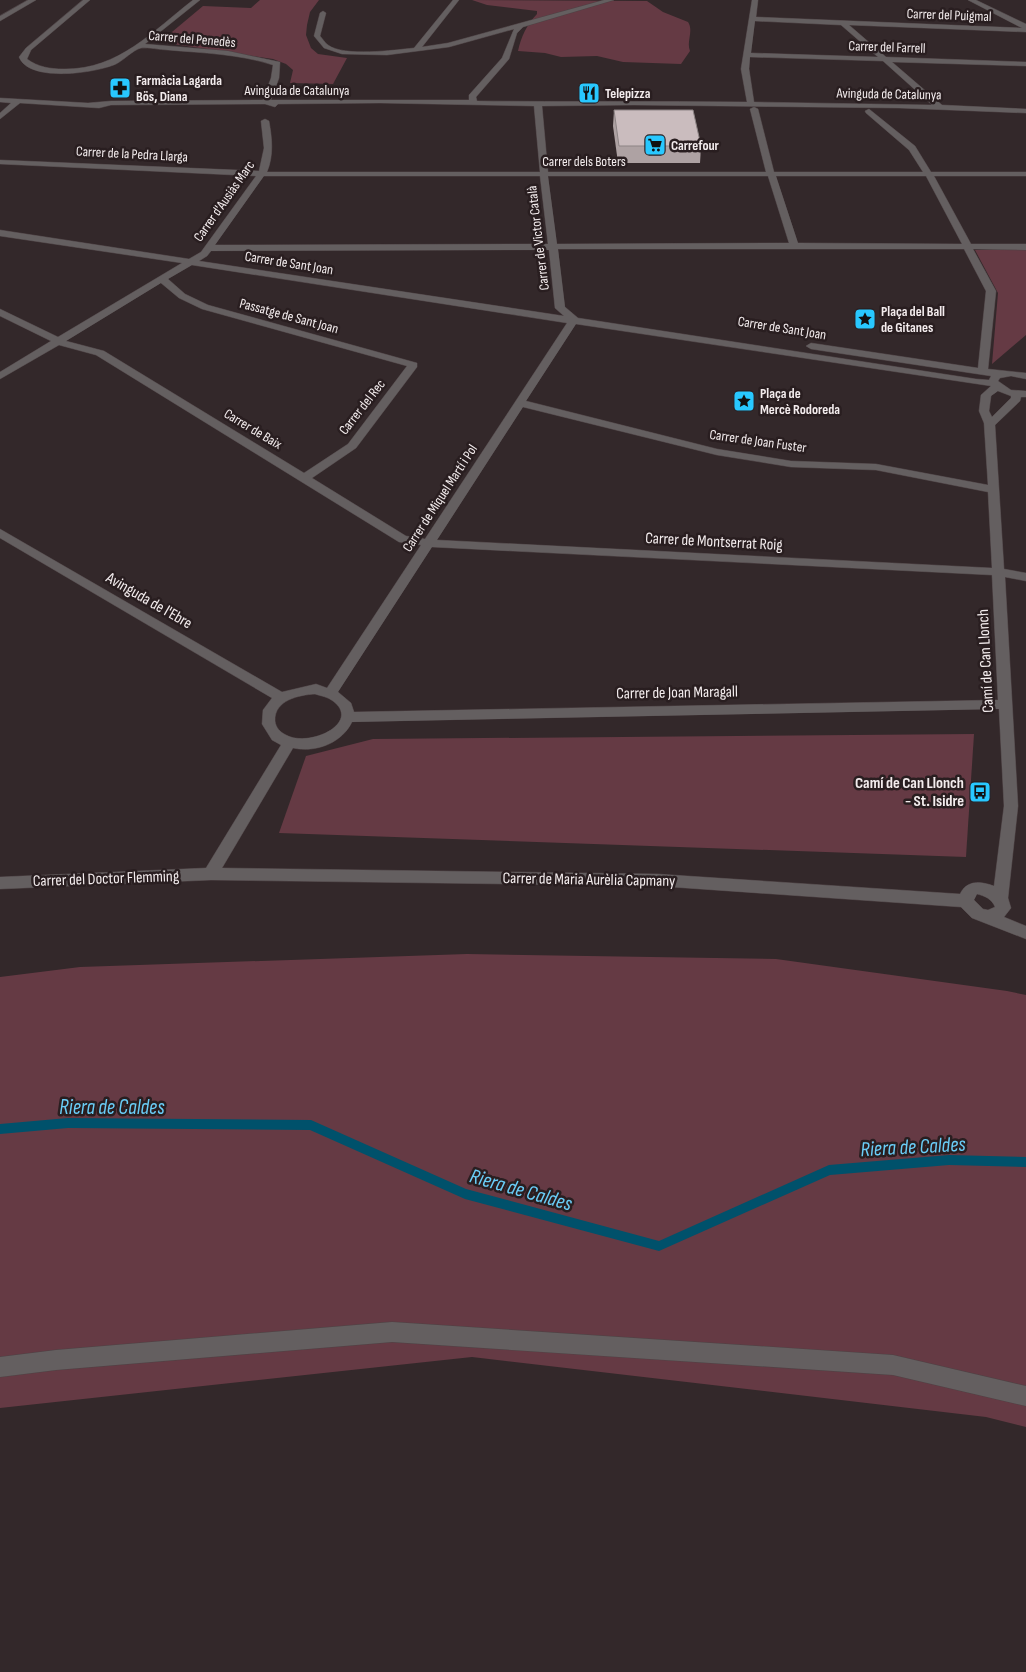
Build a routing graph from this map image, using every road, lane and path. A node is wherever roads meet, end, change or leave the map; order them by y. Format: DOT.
graph roads {
  1 [pos="33,0"];
  2 [pos="87,0"];
  3 [pos="197,0"];
  4 [pos="456,0"];
  5 [pos="611,0"];
  6 [pos="755,0"];
  7 [pos="971,0"];
  8 [pos="0,11"];
  9 [pos="12,12"];
  10 [pos="323,13"];
  11 [pos="0,18"];
  12 [pos="752,19"];
  13 [pos="843,23"];
  14 [pos="520,26"];
  15 [pos="1026,29"];
  16 [pos="139,46"];
  17 [pos="416,50"];
  18 [pos="747,55"];
  19 [pos="886,60"];
  20 [pos="1026,64"];
  21 [pos="0,100"];
  22 [pos="18,101"];
  23 [pos="474,103"];
  24 [pos="506,104"];
  25 [pos="89,105"];
  26 [pos="266,105"];
  27 [pos="538,105"];
  28 [pos="588,106"];
  29 [pos="330,107"];
  30 [pos="387,107"];
  31 [pos="752,107"];
  32 [pos="939,107"];
  33 [pos="238,108"];
  34 [pos="314,111"];
  35 [pos="869,111"];
  36 [pos="1026,114"];
  37 [pos="0,117"];
  38 [pos="266,121"];
  39 [pos="0,162"];
  40 [pos="262,174"];
  41 [pos="544,174"];
  42 [pos="771,174"];
  43 [pos="928,174"];
  44 [pos="1026,174"];
  45 [pos="0,234"];
  46 [pos="553,246"];
  47 [pos="794,246"];
  48 [pos="968,247"];
  49 [pos="1026,247"];
  50 [pos="206,251"];
  51 [pos="193,262"];
  52 [pos="163,280"];
  53 [pos="560,308"];
  54 [pos="0,312"];
  55 [pos="574,320"];
  56 [pos="767,339"];
  57 [pos="60,342"];
  58 [pos="796,344"];
  59 [pos="413,365"];
  60 [pos="983,372"];
  61 [pos="1024,373"];
  62 [pos="0,376"];
  63 [pos="997,381"];
  64 [pos="1021,394"];
  65 [pos="520,403"];
  66 [pos="989,422"];
  67 [pos="304,478"];
  68 [pos="994,490"];
  69 [pos="0,533"];
  70 [pos="429,544"];
  71 [pos="999,572"];
  72 [pos="1026,577"];
  73 [pos="332,693"];
  74 [pos="282,698"];
  75 [pos="1006,704"];
  76 [pos="348,717"];
  77 [pos="290,743"];
  78 [pos="211,874"];
  79 [pos="0,883"];
  80 [pos="1000,898"];
  81 [pos="966,901"];
  82 [pos="984,916"];
  83 [pos="1026,933"];
  84 [pos="0,1366"];
  85 [pos="1026,1396"];
  1 -- 9 [label="street"];
  2 -- 16 [label="street"];
  3 -- 16 [label="street, Carrer del Penedès"];
  4 -- 17 [label="street"];
  5 -- 14 [label="street"];
  6 -- 12 [label="street"];
  7 -- 15 [label="street"];
  8 -- 9 [label="street"];
  9 -- 11 [label="street"];
  10 -- 17 [label="street"];
  12 -- 13 [label="street, Carrer del Puigmal"];
  12 -- 18 [label="street"];
  13 -- 15 [label="street, Carrer del Puigmal"];
  13 -- 19 [label="street"];
  14 -- 17 [label="street"];
  14 -- 23 [label="street"];
  16 -- 26 [label="street, Carrer del Penedès"];
  18 -- 19 [label="street, Carrer del Farrell"];
  18 -- 31 [label="street"];
  19 -- 20 [label="street, Carrer del Farrell"];
  19 -- 32 [label="street"];
  21 -- 22 [label="street, Avinguda de Catalunya"];
  22 -- 25 [label="street, Avinguda de Catalunya"];
  22 -- 37 [label="street"];
  23 -- 24 [label="street, Avinguda de Catalunya"];
  23 -- 26 [label="street, Avinguda de Catalunya"];
  24 -- 27 [label="street, Avinguda de Catalunya"];
  24 -- 30 [label="street, Avinguda de Catalunya"];
  25 -- 26 [label="street, Avinguda de Catalunya"];
  25 -- 33 [label="street, Avinguda de Catalunya"];
  26 -- 29 [label="street, Avinguda de Catalunya"];
  26 -- 30 [label="street"];
  26 -- 33 [label="street, Avinguda de Catalunya"];
  26 -- 38 [label="street, Carrer d'Ausiàs Marc"];
  27 -- 28 [label="street, Avinguda de Catalunya"];
  27 -- 41 [label="street, Carrer de Victor Català"];
  28 -- 31 [label="street, Avinguda de Catalunya"];
  28 -- 31 [label="street, Avinguda de Catalunya"];
  29 -- 30 [label="street, Avinguda de Catalunya"];
  29 -- 34 [label="street"];
  31 -- 32 [label="street, Avinguda de Catalunya"];
  31 -- 35 [label="street, Avinguda de Catalunya"];
  31 -- 42 [label="street"];
  32 -- 36 [label="street, Avinguda de Catalunya"];
  33 -- 38 [label="street"];
  35 -- 36 [label="street, Avinguda de Catalunya"];
  35 -- 43 [label="street"];
  38 -- 40 [label="street, Carrer d'Ausiàs Marc"];
  39 -- 40 [label="street, Carrer de la Pedra Llarga"];
  40 -- 41 [label="street, Carrer dels Boters"];
  40 -- 50 [label="street, Carrer d'Ausiàs Marc"];
  41 -- 42 [label="street, Carrer dels Boters"];
  41 -- 46 [label="street, Carrer de Victor Català"];
  42 -- 43 [label="street, Carrer dels Boters"];
  42 -- 47 [label="street"];
  43 -- 44 [label="street, Carrer dels Boters"];
  43 -- 48 [label="street"];
  45 -- 51 [label="street, Carrer de Sant Joan"];
  46 -- 47 [label="street"];
  46 -- 50 [label="street"];
  46 -- 53 [label="street, Carrer de Victor Català"];
  47 -- 48 [label="street"];
  48 -- 49 [label="street"];
  48 -- 60 [label="street"];
  50 -- 51 [label="street, Carrer d'Ausiàs Marc"];
  50 -- 53 [label="street, Carrer de Sant Joan"];
  51 -- 52 [label="street, Carrer d'Ausiàs Marc"];
  51 -- 55 [label="street, Carrer de Sant Joan"];
  52 -- 57 [label="street, Carrer d'Ausiàs Marc"];
  52 -- 59 [label="street, Passatge de Sant Joan"];
  53 -- 55 [label="street"];
  53 -- 56 [label="street, Carrer de Sant Joan"];
  54 -- 57 [label="street, Carrer de Baix"];
  55 -- 63 [label="street, Carrer de Sant Joan"];
  55 -- 65 [label="street, Carrer de Miquel Martí i Pol"];
  57 -- 62 [label="street, Carrer d'Ausiàs Marc"];
  57 -- 67 [label="street, Carrer de Baix"];
  58 -- 60 [label="street, Carrer de Sant Joan"];
  59 -- 67 [label="street, Carrer del Rec"];
  60 -- 63 [label="street, Carrer de Sant Joan"];
  61 -- 63 [label="street"];
  63 -- 64 [label="street"];
  63 -- 66 [label="street, Camí de Can Llonch"];
  64 -- 66 [label="street"];
  65 -- 68 [label="street, Carrer de Joan Fuster"];
  65 -- 70 [label="street, Carrer de Miquel Martí i Pol"];
  66 -- 68 [label="street, Camí de Can Llonch"];
  67 -- 70 [label="street, Carrer de Baix"];
  68 -- 71 [label="street, Camí de Can Llonch"];
  69 -- 74 [label="street, Avinguda de l'Ebre"];
  70 -- 71 [label="street, Carrer de Montserrat Roig"];
  70 -- 73 [label="street, Carrer de Miquel Martí i Pol"];
  71 -- 72 [label="street, Carrer de Montserrat Roig"];
  71 -- 75 [label="street, Camí de Can Llonch"];
  73 -- 74 [label="street"];
  73 -- 76 [label="street"];
  74 -- 77 [label="street"];
  75 -- 76 [label="street, Carrer de Joan Maragall"];
  75 -- 80 [label="street, Camí de Can Llonch"];
  76 -- 77 [label="street"];
  77 -- 78 [label="street"];
  78 -- 79 [label="street, Carrer del Doctor Flemming"];
  78 -- 81 [label="street, Carrer de Maria Aurèlia Capmany"];
  80 -- 81 [label="street"];
  80 -- 82 [label="street"];
  81 -- 82 [label="street"];
  82 -- 83 [label="street"];
  84 -- 85 [label="street"];
}
